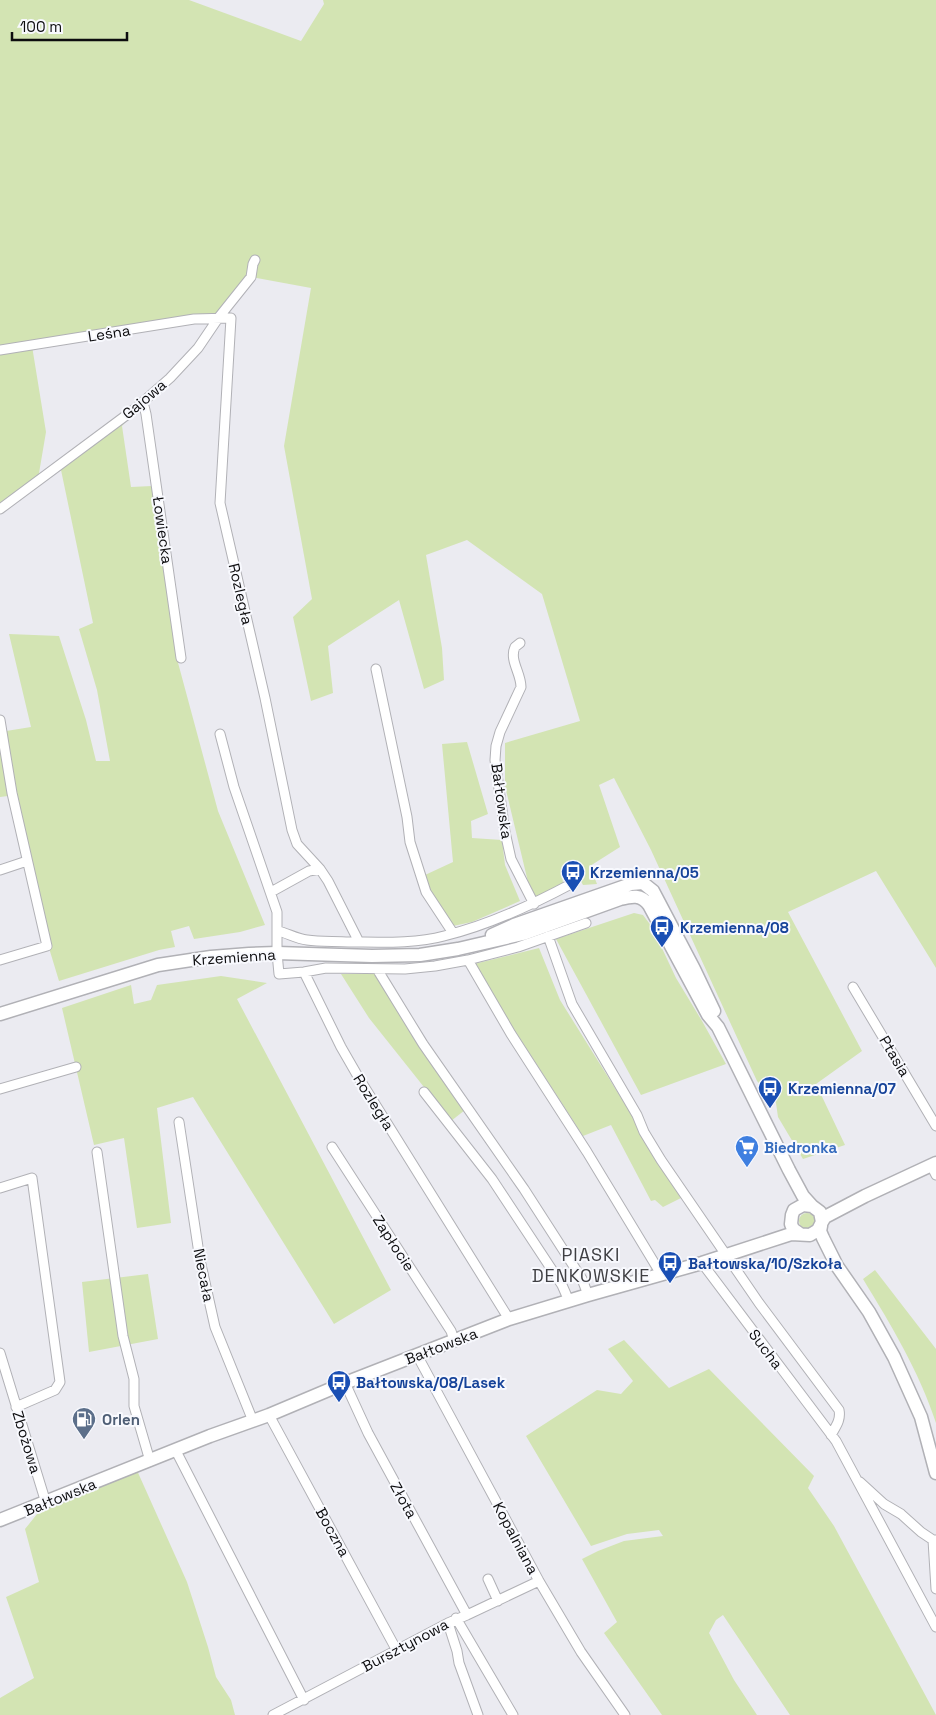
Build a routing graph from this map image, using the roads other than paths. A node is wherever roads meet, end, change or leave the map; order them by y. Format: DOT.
graph roads {
  1 [pos="256,260"];
  2 [pos="219,317"];
  3 [pos="0,350"];
  4 [pos="143,402"];
  5 [pos="0,509"];
  6 [pos="520,643"];
  7 [pos="181,658"];
  8 [pos="376,669"];
  9 [pos="0,720"];
  10 [pos="220,734"];
  11 [pos="27,861"];
  12 [pos="320,869"];
  13 [pos="0,870"];
  14 [pos="571,884"];
  15 [pos="270,892"];
  16 [pos="534,904"];
  17 [pos="586,923"];
  18 [pos="278,931"];
  19 [pos="453,933"];
  20 [pos="548,936"];
  21 [pos="359,942"];
  22 [pos="277,953"];
  23 [pos="0,960"];
  24 [pos="468,960"];
  25 [pos="378,969"];
  26 [pos="304,972"];
  27 [pos="853,987"];
  28 [pos="0,1014"];
  29 [pos="76,1066"];
  30 [pos="0,1089"];
  31 [pos="424,1092"];
  32 [pos="179,1122"];
  33 [pos="936,1126"];
  34 [pos="332,1147"];
  35 [pos="97,1152"];
  36 [pos="934,1168"];
  37 [pos="789,1170"];
  38 [pos="0,1188"];
  39 [pos="865,1196"];
  40 [pos="814,1207"];
  41 [pos="793,1215"];
  42 [pos="821,1224"];
  43 [pos="803,1235"];
  44 [pos="756,1246"];
  45 [pos="726,1255"];
  46 [pos="702,1263"];
  47 [pos="837,1266"];
  48 [pos="661,1274"];
  49 [pos="588,1295"];
  50 [pos="569,1301"];
  51 [pos="509,1319"];
  52 [pos="454,1340"];
  53 [pos="0,1353"];
  54 [pos="417,1355"];
  55 [pos="345,1383"];
  56 [pos="16,1408"];
  57 [pos="269,1415"];
  58 [pos="254,1421"];
  59 [pos="831,1435"];
  60 [pos="176,1451"];
  61 [pos="150,1460"];
  62 [pos="936,1472"];
  63 [pos="854,1474"];
  64 [pos="46,1502"];
  65 [pos="0,1520"];
  66 [pos="935,1540"];
  67 [pos="488,1579"];
  68 [pos="539,1581"];
  69 [pos="936,1589"];
  70 [pos="498,1601"];
  71 [pos="467,1615"];
  72 [pos="452,1620"];
  73 [pos="936,1627"];
  74 [pos="396,1649"];
  75 [pos="304,1700"];
  76 [pos="273,1715"];
  77 [pos="478,1715"];
  78 [pos="513,1715"];
  79 [pos="625,1715"];
  1 -- 2 [label="street, Gajowa"];
  2 -- 3 [label="street, Leśna"];
  2 -- 4 [label="street, Gajowa"];
  2 -- 12 [label="street, Rozległa"];
  4 -- 5 [label="street, Gajowa"];
  4 -- 7 [label="street, Łowiecka"];
  6 -- 16 [label="street, Bałtowska"];
  8 -- 19 [label="street"];
  9 -- 11 [label="street"];
  10 -- 15 [label="street"];
  11 -- 13 [label="street"];
  11 -- 23 [label="street"];
  12 -- 15 [label="street"];
  12 -- 21 [label="street, Rozległa"];
  14 -- 16 [label="street"];
  15 -- 18 [label="street"];
  16 -- 19 [label="street"];
  17 -- 20 [label="street"];
  18 -- 21 [label="street"];
  18 -- 22 [label="street"];
  19 -- 21 [label="street"];
  20 -- 24 [label="street"];
  20 -- 45 [label="street"];
  22 -- 26 [label="street"];
  22 -- 28 [label="main road, Krzemienna"];
  22 -- 37 [label="main road, Krzemienna"];
  24 -- 25 [label="street"];
  24 -- 48 [label="street"];
  25 -- 26 [label="street"];
  25 -- 49 [label="street"];
  26 -- 51 [label="street, Rozległa"];
  27 -- 33 [label="street, Ptasia"];
  29 -- 30 [label="street"];
  31 -- 50 [label="street"];
  32 -- 58 [label="street, Niecała"];
  34 -- 52 [label="street, Zapłocie"];
  35 -- 61 [label="street"];
  36 -- 39 [label="main road"];
  37 -- 40 [label="main road, Krzemienna"];
  37 -- 41 [label="main road, Krzemienna"];
  38 -- 56 [label="street"];
  39 -- 40 [label="main road"];
  39 -- 42 [label="main road"];
  40 -- 41 [label="main road"];
  40 -- 42 [label="main road"];
  41 -- 43 [label="main road"];
  41 -- 44 [label="main road, Bałtowska"];
  42 -- 43 [label="main road"];
  42 -- 47 [label="main road"];
  43 -- 44 [label="main road, Bałtowska"];
  43 -- 47 [label="main road"];
  44 -- 45 [label="main road, Bałtowska"];
  45 -- 46 [label="main road, Bałtowska"];
  45 -- 59 [label="street"];
  46 -- 48 [label="main road, Bałtowska"];
  46 -- 59 [label="street, Sucha"];
  47 -- 62 [label="main road"];
  48 -- 49 [label="main road, Bałtowska"];
  49 -- 50 [label="main road, Bałtowska"];
  50 -- 51 [label="main road, Bałtowska"];
  51 -- 52 [label="main road, Bałtowska"];
  52 -- 54 [label="main road, Bałtowska"];
  53 -- 56 [label="street, Zbożowa"];
  54 -- 55 [label="main road, Bałtowska"];
  54 -- 68 [label="street, Kopalniana"];
  55 -- 57 [label="main road, Bałtowska"];
  55 -- 71 [label="street, Złota"];
  56 -- 64 [label="street, Zbożowa"];
  57 -- 58 [label="main road, Bałtowska"];
  57 -- 74 [label="street, Boczna"];
  58 -- 60 [label="main road, Bałtowska"];
  59 -- 63 [label="street, Sucha"];
  60 -- 61 [label="main road, Bałtowska"];
  60 -- 75 [label="street"];
  61 -- 64 [label="main road, Bałtowska"];
  63 -- 66 [label="street"];
  63 -- 73 [label="street"];
  64 -- 65 [label="main road, Bałtowska"];
  66 -- 69 [label="street"];
  67 -- 70 [label="street"];
  68 -- 70 [label="street, Bursztynowa"];
  68 -- 79 [label="street, Kopalniana"];
  70 -- 71 [label="street, Bursztynowa"];
  71 -- 72 [label="street, Bursztynowa"];
  72 -- 74 [label="street, Bursztynowa"];
  72 -- 77 [label="street"];
  72 -- 78 [label="street"];
  74 -- 75 [label="street, Bursztynowa"];
  75 -- 76 [label="street, Bursztynowa"];
}
